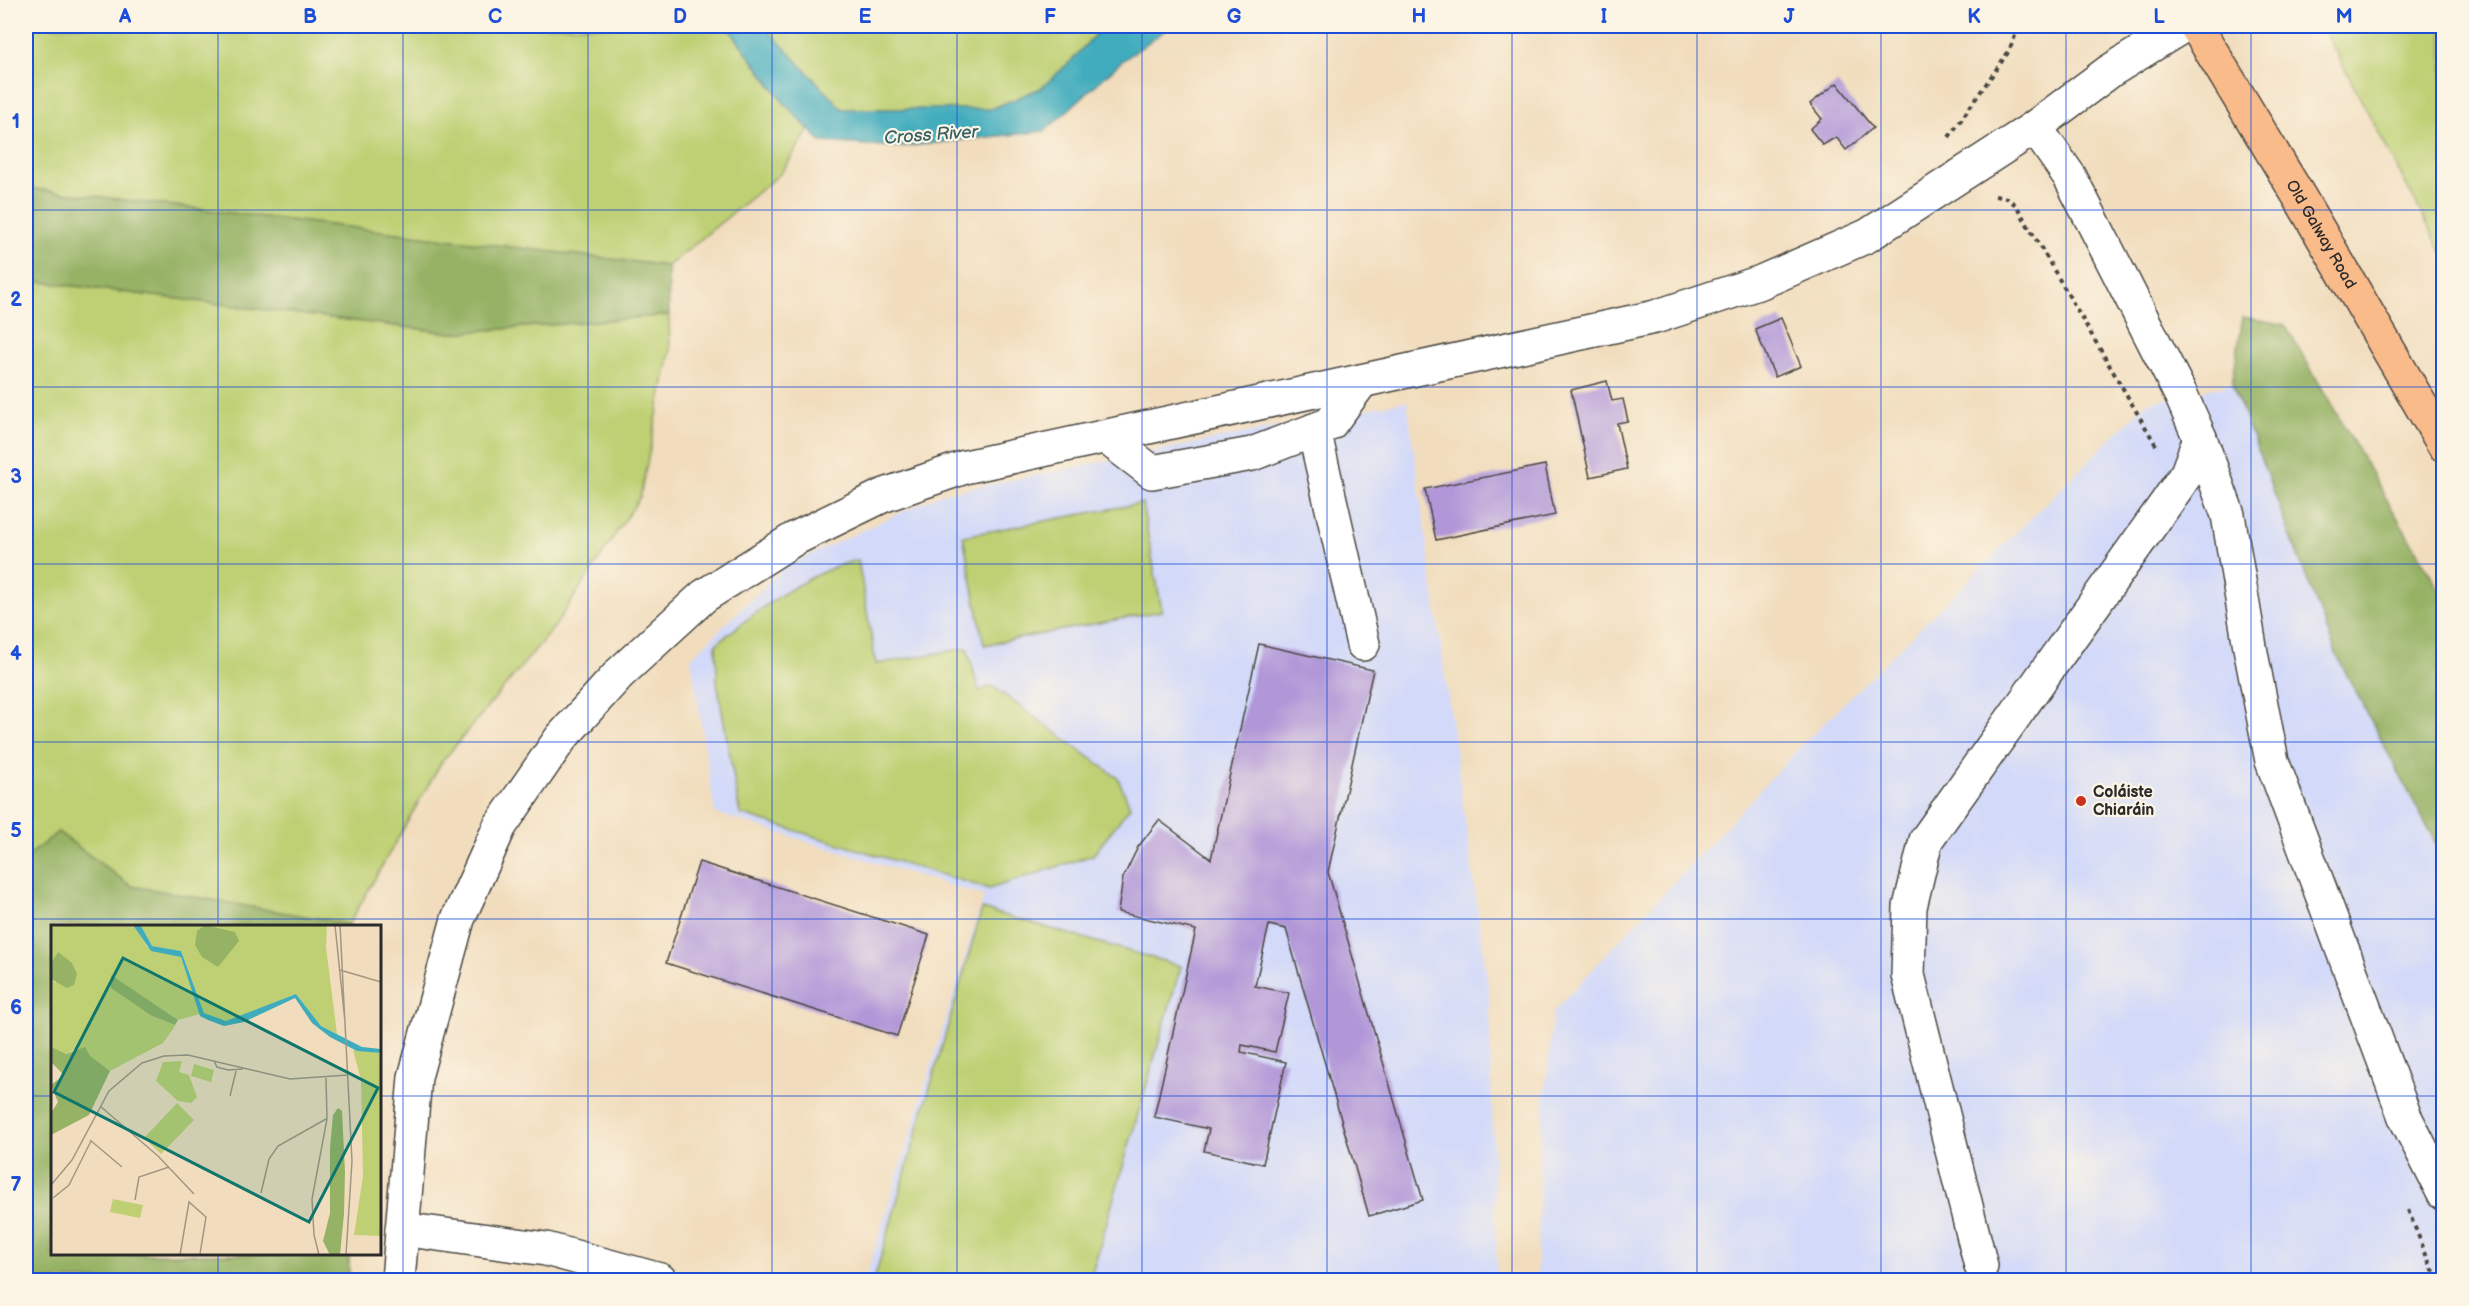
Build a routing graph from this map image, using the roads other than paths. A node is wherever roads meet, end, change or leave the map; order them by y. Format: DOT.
graph roads {
  1 [pos="2183,26"];
  2 [pos="2196,26"];
  3 [pos="2035,127"];
  4 [pos="1362,381"];
  5 [pos="1314,430"];
  6 [pos="1106,437"];
  7 [pos="2200,438"];
  8 [pos="2444,445"];
  9 [pos="1363,644"];
  10 [pos="2444,1194"];
  11 [pos="402,1229"];
  12 [pos="1982,1266"];
  13 [pos="398,1281"];
  14 [pos="660,1281"];
  1 -- 3 [label="street"];
  2 -- 8 [label="main road, Old Galway Road"];
  3 -- 4 [label="street"];
  3 -- 7 [label="street"];
  4 -- 5 [label="street"];
  4 -- 6 [label="street"];
  5 -- 6 [label="street"];
  5 -- 9 [label="street"];
  6 -- 11 [label="street"];
  7 -- 10 [label="street"];
  7 -- 12 [label="street"];
  11 -- 13 [label="street"];
  11 -- 14 [label="street"];
}
